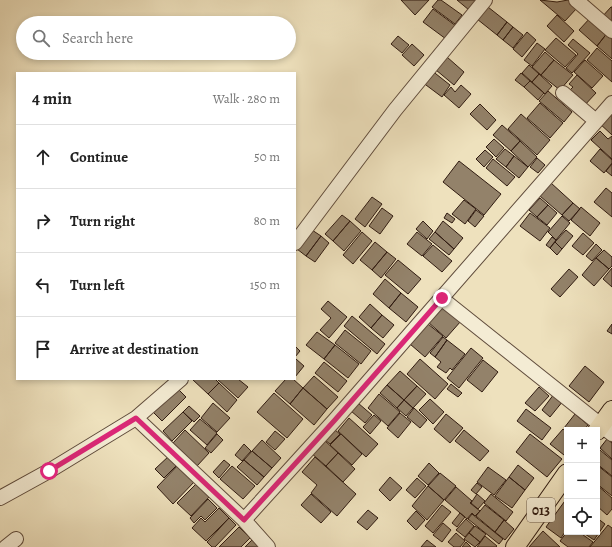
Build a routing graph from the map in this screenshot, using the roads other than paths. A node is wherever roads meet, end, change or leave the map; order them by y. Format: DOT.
graph roads {
  1 [pos="485,0"];
  2 [pos="576,0"];
  3 [pos="612,30"];
  4 [pos="563,93"];
  5 [pos="612,103"];
  6 [pos="596,121"];
  7 [pos="296,241"];
  8 [pos="442,298"];
  9 [pos="180,380"];
  10 [pos="612,410"];
  11 [pos="136,418"];
  12 [pos="603,430"];
  13 [pos="564,478"];
  14 [pos="0,498"];
  15 [pos="244,520"];
  16 [pos="268,547"];
  17 [pos="515,547"];
  1 -- 7 [label="street"];
  2 -- 3 [label="street"];
  4 -- 6 [label="street"];
  5 -- 6 [label="street"];
  6 -- 8 [label="street"];
  8 -- 12 [label="street"];
  8 -- 15 [label="street"];
  9 -- 11 [label="street"];
  10 -- 12 [label="main road"];
  11 -- 14 [label="street"];
  11 -- 15 [label="street"];
  13 -- 17 [label="main road, 013"];
  15 -- 16 [label="street"];
}
